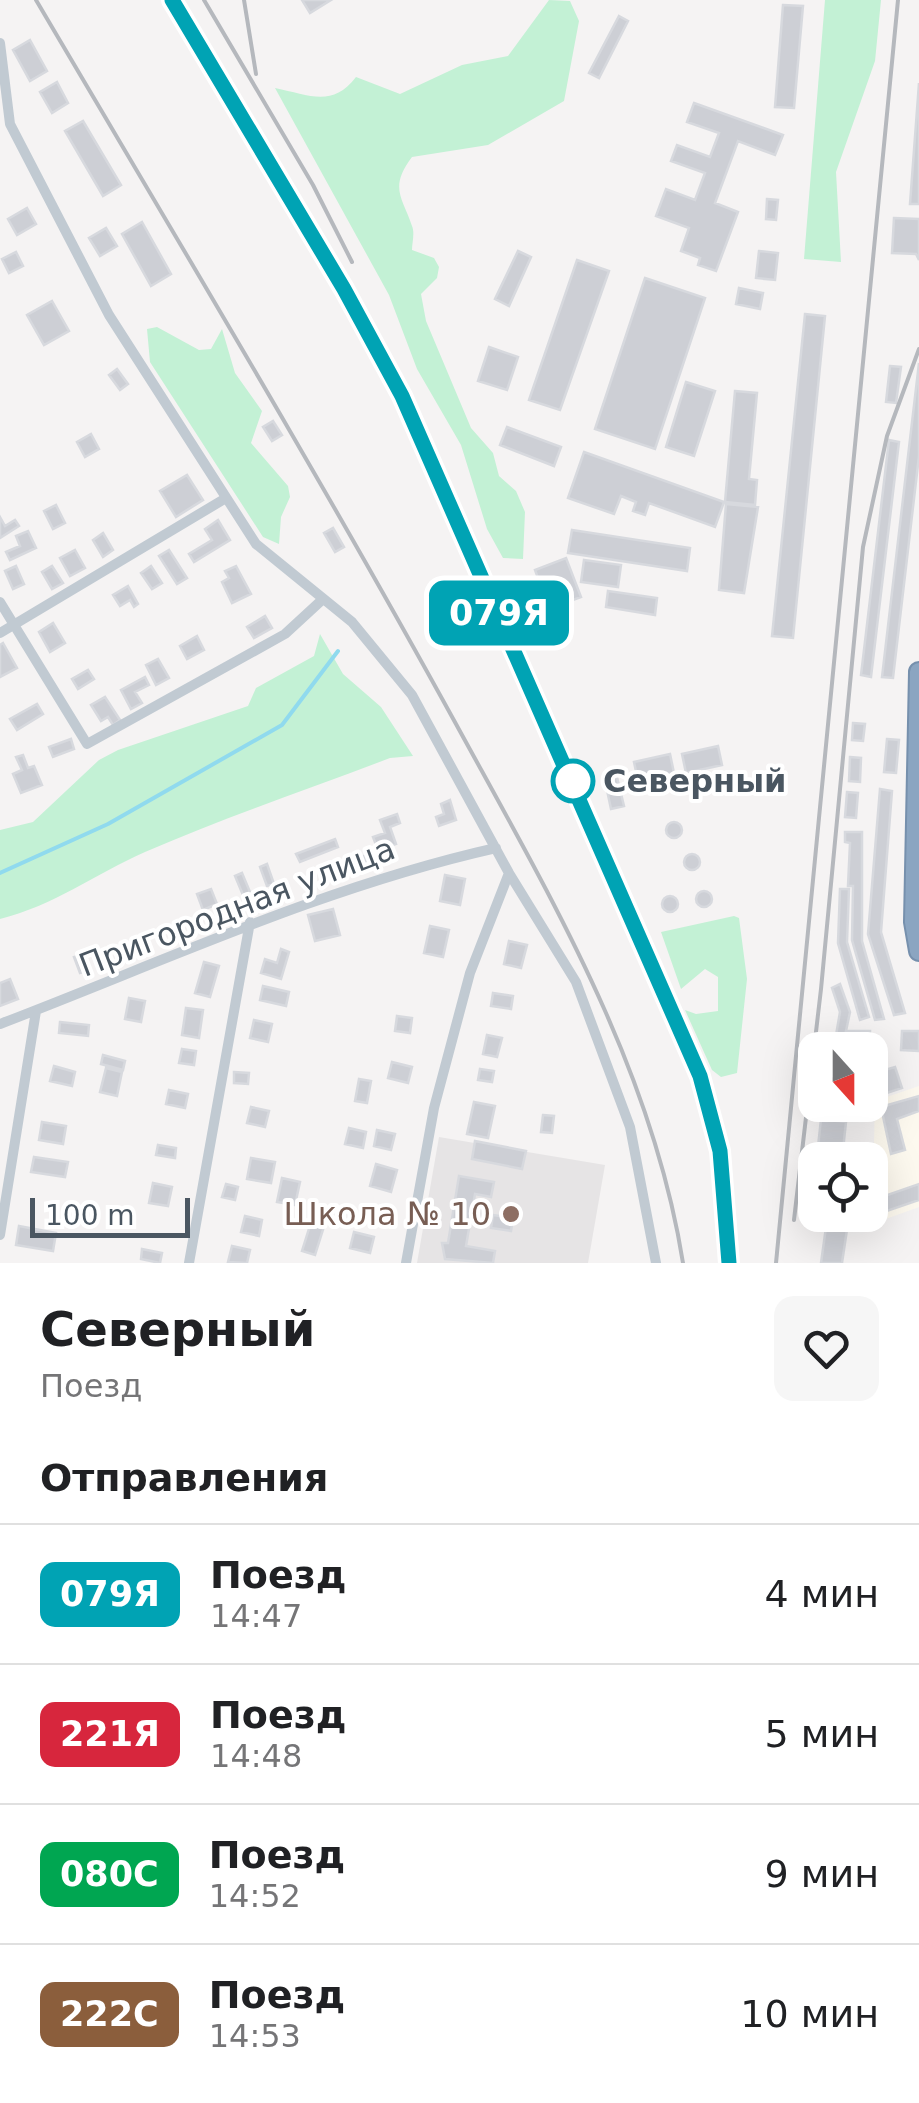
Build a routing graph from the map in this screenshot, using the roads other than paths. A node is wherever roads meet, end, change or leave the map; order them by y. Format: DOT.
graph roads {
  1 [pos="0,44"];
  2 [pos="5,127"];
  3 [pos="226,498"];
  4 [pos="322,599"];
  5 [pos="0,602"];
  6 [pos="14,625"];
  7 [pos="0,634"];
  8 [pos="919,672"];
  9 [pos="496,848"];
  10 [pos="509,873"];
  11 [pos="250,922"];
  12 [pos="919,952"];
  13 [pos="36,1010"];
  14 [pos="0,1024"];
  15 [pos="0,1235"];
  16 [pos="189,1263"];
  17 [pos="406,1263"];
  18 [pos="656,1263"];
  1 -- 2 [label="street"];
  2 -- 3 [label="street"];
  3 -- 4 [label="street"];
  3 -- 6 [label="street"];
  4 -- 6 [label="street"];
  4 -- 9 [label="street"];
  5 -- 6 [label="street"];
  6 -- 7 [label="street"];
  8 -- 12 [label="highway"];
  9 -- 10 [label="street"];
  9 -- 11 [label="street, Пригородная улица"];
  10 -- 17 [label="street"];
  10 -- 18 [label="street"];
  11 -- 13 [label="street, Пригородная улица"];
  11 -- 16 [label="street"];
  13 -- 14 [label="street, Пригородная улица"];
  13 -- 15 [label="street"];
}
